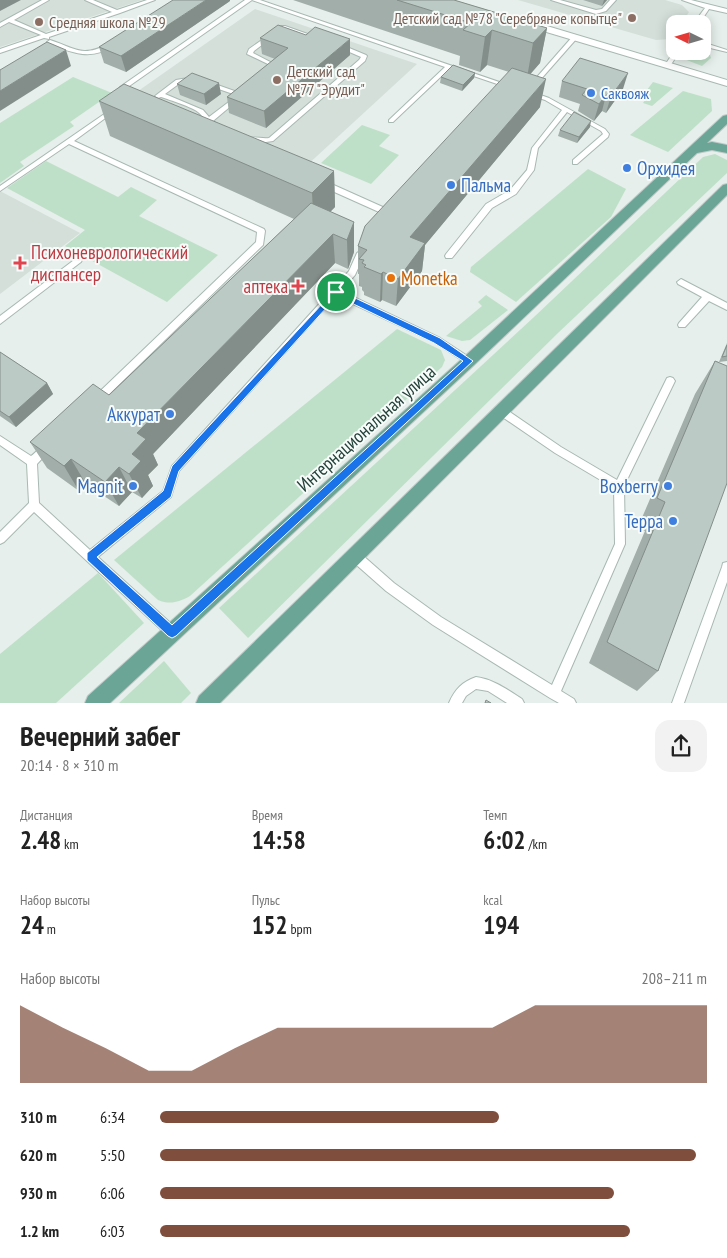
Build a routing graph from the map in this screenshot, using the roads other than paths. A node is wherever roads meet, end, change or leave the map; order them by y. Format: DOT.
graph roads {
  1 [pos="46,0"];
  2 [pos="88,0"];
  3 [pos="152,0"];
  4 [pos="249,0"];
  5 [pos="255,0"];
  6 [pos="554,0"];
  7 [pos="613,0"];
  8 [pos="685,0"];
  9 [pos="708,7"];
  10 [pos="727,11"];
  11 [pos="118,12"];
  12 [pos="299,15"];
  13 [pos="702,15"];
  14 [pos="9,20"];
  15 [pos="521,21"];
  16 [pos="0,25"];
  17 [pos="283,27"];
  18 [pos="575,38"];
  19 [pos="47,39"];
  20 [pos="116,41"];
  21 [pos="326,41"];
  22 [pos="335,44"];
  23 [pos="42,46"];
  24 [pos="711,47"];
  25 [pos="0,51"];
  26 [pos="724,51"];
  27 [pos="671,60"];
  28 [pos="668,65"];
  29 [pos="449,66"];
  30 [pos="266,75"];
  31 [pos="500,83"];
  32 [pos="727,83"];
  33 [pos="518,89"];
  34 [pos="246,90"];
  35 [pos="493,90"];
  36 [pos="157,96"];
  37 [pos="240,96"];
  38 [pos="121,97"];
  39 [pos="120,106"];
  40 [pos="566,109"];
  41 [pos="727,118"];
  42 [pos="208,121"];
  43 [pos="392,121"];
  44 [pos="225,128"];
  45 [pos="243,136"];
  46 [pos="69,141"];
  47 [pos="727,149"];
  48 [pos="694,150"];
  49 [pos="575,162"];
  50 [pos="320,183"];
  51 [pos="727,188"];
  52 [pos="0,189"];
  53 [pos="388,202"];
  54 [pos="363,246"];
  55 [pos="449,256"];
  56 [pos="78,260"];
  57 [pos="680,282"];
  58 [pos="336,292"];
  59 [pos="707,297"];
  60 [pos="725,303"];
  61 [pos="0,321"];
  62 [pos="682,325"];
  63 [pos="468,361"];
  64 [pos="670,381"];
  65 [pos="89,408"];
  66 [pos="501,411"];
  67 [pos="0,440"];
  68 [pos="53,442"];
  69 [pos="32,462"];
  70 [pos="619,486"];
  71 [pos="34,505"];
  72 [pos="0,539"];
  73 [pos="90,556"];
  74 [pos="356,557"];
  75 [pos="727,568"];
  76 [pos="172,632"];
  77 [pos="554,694"];
  78 [pos="95,703"];
  79 [pos="206,703"];
  80 [pos="454,703"];
  81 [pos="518,703"];
  82 [pos="570,703"];
  83 [pos="678,703"];
  1 -- 14 [label="lane"];
  2 -- 11 [label="lane"];
  3 -- 11 [label="lane"];
  4 -- 38 [label="lane"];
  5 -- 12 [label="lane"];
  6 -- 7 [label="lane"];
  8 -- 9 [label="lane"];
  9 -- 10 [label="lane"];
  9 -- 13 [label="lane"];
  11 -- 19 [label="lane"];
  12 -- 17 [label="lane"];
  12 -- 29 [label="lane"];
  14 -- 16 [label="lane"];
  14 -- 19 [label="lane"];
  15 -- 18 [label="street"];
  17 -- 21 [label="lane"];
  17 -- 30 [label="lane"];
  18 -- 28 [label="street"];
  18 -- 40 [label="lane"];
  19 -- 20 [label="lane"];
  19 -- 23 [label="lane"];
  19 -- 25 [label="lane"];
  22 -- 45 [label="lane"];
  24 -- 26 [label="lane"];
  27 -- 28 [label="lane"];
  28 -- 32 [label="street"];
  29 -- 31 [label="lane"];
  29 -- 43 [label="lane"];
  31 -- 33 [label="lane"];
  31 -- 35 [label="lane"];
  34 -- 37 [label="lane"];
  36 -- 37 [label="lane"];
  36 -- 42 [label="lane"];
  37 -- 42 [label="lane"];
  39 -- 46 [label="lane"];
  40 -- 49 [label="lane"];
  40 -- 55 [label="lane"];
  41 -- 48 [label="main road, Интернациональная улица"];
  42 -- 44 [label="lane"];
  46 -- 52 [label="lane"];
  46 -- 65 [label="lane"];
  47 -- 48 [label="main road"];
  48 -- 63 [label="main road, Интернациональная улица"];
  50 -- 53 [label="lane"];
  51 -- 66 [label="main road"];
  54 -- 58 [label="lane"];
  56 -- 61 [label="lane"];
  57 -- 59 [label="lane"];
  58 -- 63 [label="lane"];
  58 -- 73 [label="lane"];
  59 -- 60 [label="lane"];
  59 -- 62 [label="lane"];
  63 -- 76 [label="main road, Интернациональная улица"];
  64 -- 70 [label="lane"];
  66 -- 70 [label="lane"];
  66 -- 74 [label="main road"];
  67 -- 69 [label="lane"];
  68 -- 69 [label="lane"];
  69 -- 71 [label="lane"];
  70 -- 77 [label="lane"];
  71 -- 72 [label="lane"];
  71 -- 73 [label="lane"];
  73 -- 76 [label="lane"];
  74 -- 77 [label="lane"];
  74 -- 79 [label="main road"];
  75 -- 83 [label="lane"];
  76 -- 78 [label="main road, Интернациональная улица"];
  77 -- 82 [label="lane"];
  80 -- 81 [label="lane"];
}
